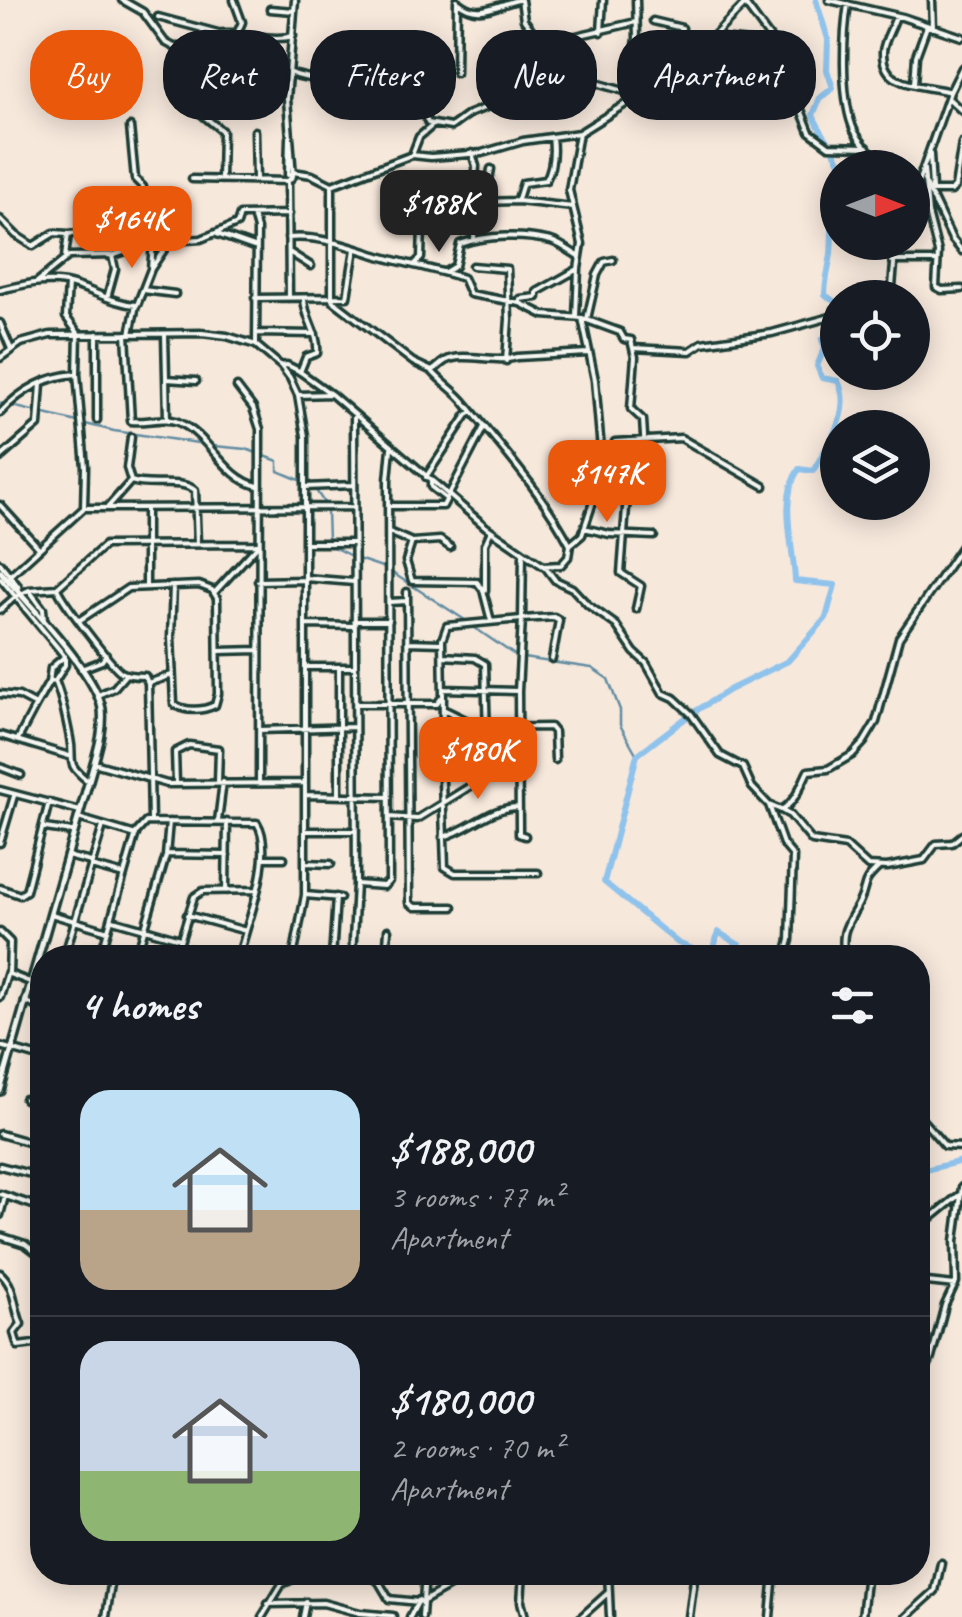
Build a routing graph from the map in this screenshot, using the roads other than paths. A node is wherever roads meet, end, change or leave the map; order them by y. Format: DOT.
graph roads {
  1 [pos="122,0"];
  2 [pos="234,0"];
  3 [pos="295,0"];
  4 [pos="457,0"];
  5 [pos="520,0"];
  6 [pos="603,0"];
  7 [pos="636,0"];
  8 [pos="831,0"];
  9 [pos="932,0"];
  10 [pos="747,2"];
  11 [pos="848,4"];
  12 [pos="270,9"];
  13 [pos="294,11"];
  14 [pos="896,16"];
  15 [pos="158,17"];
  16 [pos="653,20"];
  17 [pos="636,22"];
  18 [pos="930,27"];
  19 [pos="682,28"];
  20 [pos="203,29"];
  21 [pos="207,30"];
  22 [pos="239,30"];
  23 [pos="532,30"];
  24 [pos="635,30"];
  25 [pos="722,30"];
  26 [pos="765,30"];
  27 [pos="600,32"];
  28 [pos="597,33"];
  29 [pos="290,36"];
  30 [pos="294,36"];
  31 [pos="962,37"];
  32 [pos="163,39"];
  33 [pos="290,60"];
  34 [pos="962,68"];
  35 [pos="290,73"];
  36 [pos="456,74"];
  37 [pos="914,85"];
  38 [pos="949,95"];
  39 [pos="617,106"];
  40 [pos="476,111"];
  41 [pos="962,111"];
  42 [pos="209,120"];
  43 [pos="290,120"];
  44 [pos="804,120"];
  45 [pos="433,125"];
  46 [pos="130,127"];
  47 [pos="255,131"];
  48 [pos="579,133"];
  49 [pos="552,137"];
  50 [pos="962,142"];
  51 [pos="867,147"];
  52 [pos="870,150"];
  53 [pos="472,152"];
  54 [pos="930,154"];
  55 [pos="412,155"];
  56 [pos="491,168"];
  57 [pos="290,176"];
  58 [pos="192,179"];
  59 [pos="221,180"];
  60 [pos="256,180"];
  61 [pos="332,186"];
  62 [pos="930,189"];
  63 [pos="932,194"];
  64 [pos="518,201"];
  65 [pos="478,202"];
  66 [pos="573,207"];
  67 [pos="289,214"];
  68 [pos="253,215"];
  69 [pos="0,219"];
  70 [pos="930,219"];
  71 [pos="422,227"];
  72 [pos="215,233"];
  73 [pos="68,234"];
  74 [pos="288,238"];
  75 [pos="138,240"];
  76 [pos="474,240"];
  77 [pos="170,241"];
  78 [pos="153,242"];
  79 [pos="332,243"];
  80 [pos="140,247"];
  81 [pos="254,247"];
  82 [pos="355,249"];
  83 [pos="962,251"];
  84 [pos="288,252"];
  85 [pos="112,256"];
  86 [pos="65,257"];
  87 [pos="580,257"];
  88 [pos="613,260"];
  89 [pos="892,261"];
  90 [pos="938,261"];
  91 [pos="415,264"];
  92 [pos="311,266"];
  93 [pos="472,266"];
  94 [pos="151,268"];
  95 [pos="578,269"];
  96 [pos="444,272"];
  97 [pos="891,280"];
  98 [pos="37,282"];
  99 [pos="68,284"];
  100 [pos="962,289"];
  101 [pos="0,290"];
  102 [pos="143,290"];
  103 [pos="176,294"];
  104 [pos="107,298"];
  105 [pos="255,298"];
  106 [pos="289,298"];
  107 [pos="304,299"];
  108 [pos="332,300"];
  109 [pos="508,301"];
  110 [pos="520,303"];
  111 [pos="136,305"];
  112 [pos="582,318"];
  113 [pos="820,321"];
  114 [pos="0,323"];
  115 [pos="309,323"];
  116 [pos="256,333"];
  117 [pos="78,334"];
  118 [pos="97,334"];
  119 [pos="128,334"];
  120 [pos="165,334"];
  121 [pos="304,334"];
  122 [pos="315,334"];
  123 [pos="256,345"];
  124 [pos="633,348"];
  125 [pos="11,349"];
  126 [pos="588,352"];
  127 [pos="0,358"];
  128 [pos="506,361"];
  129 [pos="281,366"];
  130 [pos="432,370"];
  131 [pos="300,372"];
  132 [pos="77,374"];
  133 [pos="167,378"];
  134 [pos="196,380"];
  135 [pos="41,384"];
  136 [pos="237,387"];
  137 [pos="30,389"];
  138 [pos="38,394"];
  139 [pos="332,394"];
  140 [pos="298,395"];
  141 [pos="2,411"];
  142 [pos="472,412"];
  143 [pos="354,416"];
  144 [pos="167,419"];
  145 [pos="96,420"];
  146 [pos="484,428"];
  147 [pos="131,437"];
  148 [pos="645,439"];
  149 [pos="615,442"];
  150 [pos="392,448"];
  151 [pos="0,458"];
  152 [pos="428,479"];
  153 [pos="130,481"];
  154 [pos="259,486"];
  155 [pos="354,486"];
  156 [pos="764,486"];
  157 [pos="305,487"];
  158 [pos="446,496"];
  159 [pos="0,505"];
  160 [pos="388,506"];
  161 [pos="440,506"];
  162 [pos="353,507"];
  163 [pos="84,508"];
  164 [pos="107,508"];
  165 [pos="146,508"];
  166 [pos="259,508"];
  167 [pos="305,508"];
  168 [pos="464,508"];
  169 [pos="197,509"];
  170 [pos="584,528"];
  171 [pos="491,531"];
  172 [pos="389,532"];
  173 [pos="624,536"];
  174 [pos="654,536"];
  175 [pos="354,542"];
  176 [pos="412,542"];
  177 [pos="305,543"];
  178 [pos="146,544"];
  179 [pos="197,544"];
  180 [pos="258,544"];
  181 [pos="570,545"];
  182 [pos="962,546"];
  183 [pos="450,547"];
  184 [pos="40,548"];
  185 [pos="523,554"];
  186 [pos="0,563"];
  187 [pos="543,566"];
  188 [pos="4,576"];
  189 [pos="305,579"];
  190 [pos="258,581"];
  191 [pos="354,582"];
  192 [pos="173,586"];
  193 [pos="146,587"];
  194 [pos="58,588"];
  195 [pos="30,590"];
  196 [pos="215,592"];
  197 [pos="408,592"];
  198 [pos="485,596"];
  199 [pos="15,597"];
  200 [pos="0,599"];
  201 [pos="408,601"];
  202 [pos="389,602"];
  203 [pos="636,609"];
  204 [pos="0,610"];
  205 [pos="522,619"];
  206 [pos="80,620"];
  207 [pos="389,621"];
  208 [pos="491,621"];
  209 [pos="43,623"];
  210 [pos="354,624"];
  211 [pos="306,625"];
  212 [pos="408,642"];
  213 [pos="442,643"];
  214 [pos="259,650"];
  215 [pos="217,651"];
  216 [pos="66,655"];
  217 [pos="106,655"];
  218 [pos="442,656"];
  219 [pos="552,659"];
  220 [pos="102,661"];
  221 [pos="111,662"];
  222 [pos="306,667"];
  223 [pos="339,667"];
  224 [pos="354,667"];
  225 [pos="81,669"];
  226 [pos="126,674"];
  227 [pos="172,675"];
  228 [pos="52,682"];
  229 [pos="148,682"];
  230 [pos="486,690"];
  231 [pos="518,691"];
  232 [pos="443,692"];
  233 [pos="0,694"];
  234 [pos="98,695"];
  235 [pos="354,704"];
  236 [pos="389,704"];
  237 [pos="36,705"];
  238 [pos="408,705"];
  239 [pos="443,709"];
  240 [pos="339,727"];
  241 [pos="355,727"];
  242 [pos="486,728"];
  243 [pos="520,728"];
  244 [pos="306,729"];
  245 [pos="260,730"];
  246 [pos="0,735"];
  247 [pos="18,739"];
  248 [pos="69,756"];
  249 [pos="519,756"];
  250 [pos="555,760"];
  251 [pos="94,763"];
  252 [pos="0,767"];
  253 [pos="21,775"];
  254 [pos="488,775"];
  255 [pos="148,778"];
  256 [pos="88,781"];
  257 [pos="220,782"];
  258 [pos="176,783"];
  259 [pos="259,783"];
  260 [pos="305,783"];
  261 [pos="0,790"];
  262 [pos="14,794"];
  263 [pos="305,796"];
  264 [pos="339,796"];
  265 [pos="356,797"];
  266 [pos="389,797"];
  267 [pos="50,802"];
  268 [pos="768,805"];
  269 [pos="442,806"];
  270 [pos="519,807"];
  271 [pos="780,810"];
  272 [pos="79,815"];
  273 [pos="389,817"];
  274 [pos="408,820"];
  275 [pos="151,822"];
  276 [pos="168,822"];
  277 [pos="223,822"];
  278 [pos="102,826"];
  279 [pos="45,828"];
  280 [pos="306,831"];
  281 [pos="356,831"];
  282 [pos="74,832"];
  283 [pos="136,835"];
  284 [pos="962,835"];
  285 [pos="525,836"];
  286 [pos="443,838"];
  287 [pos="0,844"];
  288 [pos="166,854"];
  289 [pos="226,855"];
  290 [pos="67,856"];
  291 [pos="262,858"];
  292 [pos="284,858"];
  293 [pos="306,863"];
  294 [pos="91,864"];
  295 [pos="331,864"];
  296 [pos="879,868"];
  297 [pos="538,873"];
  298 [pos="124,875"];
  299 [pos="356,884"];
  300 [pos="0,888"];
  301 [pos="257,890"];
  302 [pos="226,891"];
  303 [pos="305,896"];
  304 [pos="453,907"];
  305 [pos="49,914"];
  306 [pos="188,915"];
  307 [pos="112,920"];
  308 [pos="74,922"];
  309 [pos="145,930"];
  310 [pos="388,930"];
  311 [pos="108,931"];
  312 [pos="246,931"];
  313 [pos="0,932"];
  314 [pos="180,939"];
  315 [pos="41,945"];
  316 [pos="68,945"];
  317 [pos="104,945"];
  318 [pos="140,945"];
  319 [pos="178,945"];
  320 [pos="242,945"];
  321 [pos="296,945"];
  322 [pos="333,945"];
  323 [pos="353,945"];
  324 [pos="387,945"];
  325 [pos="789,945"];
  326 [pos="844,945"];
  327 [pos="0,968"];
  328 [pos="8,971"];
  329 [pos="30,981"];
  330 [pos="30,988"];
  331 [pos="0,997"];
  332 [pos="26,1001"];
  333 [pos="30,1003"];
  334 [pos="0,1046"];
  335 [pos="11,1050"];
  336 [pos="30,1055"];
  337 [pos="0,1091"];
  338 [pos="25,1099"];
  339 [pos="30,1101"];
  340 [pos="930,1129"];
  341 [pos="0,1134"];
  342 [pos="30,1143"];
  343 [pos="962,1147"];
  344 [pos="0,1166"];
  345 [pos="30,1174"];
  346 [pos="962,1187"];
  347 [pos="3,1195"];
  348 [pos="959,1196"];
  349 [pos="30,1204"];
  350 [pos="0,1215"];
  351 [pos="930,1218"];
  352 [pos="0,1236"];
  353 [pos="30,1248"];
  354 [pos="0,1273"];
  355 [pos="930,1282"];
  356 [pos="955,1285"];
  357 [pos="30,1344"];
  358 [pos="930,1360"];
  359 [pos="941,1563"];
  360 [pos="111,1585"];
  361 [pos="281,1585"];
  362 [pos="378,1585"];
  363 [pos="423,1585"];
  364 [pos="449,1585"];
  365 [pos="522,1585"];
  366 [pos="609,1585"];
  367 [pos="694,1585"];
  368 [pos="773,1585"];
  369 [pos="866,1585"];
  370 [pos="609,1592"];
  371 [pos="390,1600"];
  372 [pos="421,1600"];
  373 [pos="306,1602"];
  374 [pos="268,1604"];
  375 [pos="106,1617"];
  376 [pos="262,1617"];
  377 [pos="304,1617"];
  378 [pos="393,1617"];
  379 [pos="410,1617"];
  380 [pos="422,1617"];
  381 [pos="526,1617"];
  382 [pos="581,1617"];
  383 [pos="610,1617"];
  384 [pos="688,1617"];
  385 [pos="770,1617"];
  386 [pos="862,1617"];
  387 [pos="906,1617"];
  1 -- 32 [label="street"];
  2 -- 22 [label="street"];
  3 -- 13 [label="street"];
  4 -- 5 [label="street"];
  4 -- 36 [label="street"];
  5 -- 23 [label="street"];
  6 -- 27 [label="street"];
  7 -- 17 [label="street"];
  8 -- 11 [label="street"];
  9 -- 18 [label="street"];
  10 -- 25 [label="street"];
  10 -- 26 [label="street"];
  11 -- 14 [label="street"];
  11 -- 51 [label="street"];
  12 -- 13 [label="street"];
  13 -- 30 [label="street"];
  14 -- 18 [label="street"];
  14 -- 37 [label="street"];
  15 -- 20 [label="street"];
  16 -- 19 [label="street"];
  17 -- 24 [label="street"];
  17 -- 27 [label="street"];
  18 -- 31 [label="street"];
  18 -- 37 [label="street"];
  20 -- 21 [label="street"];
  27 -- 28 [label="street"];
  29 -- 30 [label="street"];
  30 -- 33 [label="street"];
  34 -- 38 [label="street"];
  35 -- 45 [label="street"];
  37 -- 38 [label="street"];
  38 -- 41 [label="street"];
  38 -- 54 [label="street"];
  39 -- 48 [label="street"];
  40 -- 45 [label="street"];
  42 -- 59 [label="street"];
  43 -- 57 [label="street"];
  44 -- 51 [label="street"];
  45 -- 55 [label="street"];
  46 -- 75 [label="street"];
  47 -- 60 [label="street"];
  48 -- 49 [label="street"];
  48 -- 66 [label="street"];
  49 -- 53 [label="street"];
  49 -- 64 [label="street"];
  50 -- 63 [label="street"];
  51 -- 52 [label="street"];
  53 -- 55 [label="street"];
  53 -- 65 [label="street"];
  54 -- 63 [label="street"];
  55 -- 61 [label="street"];
  56 -- 65 [label="street"];
  57 -- 60 [label="street"];
  57 -- 61 [label="street"];
  57 -- 67 [label="street"];
  58 -- 59 [label="street"];
  59 -- 60 [label="street"];
  61 -- 79 [label="street"];
  62 -- 63 [label="street"];
  63 -- 83 [label="street"];
  64 -- 65 [label="street"];
  64 -- 66 [label="street"];
  65 -- 76 [label="street"];
  66 -- 87 [label="street"];
  67 -- 68 [label="street"];
  67 -- 74 [label="street"];
  68 -- 72 [label="street"];
  68 -- 81 [label="street"];
  69 -- 73 [label="street"];
  70 -- 90 [label="street"];
  71 -- 91 [label="street"];
  72 -- 77 [label="street"];
  72 -- 81 [label="street"];
  73 -- 75 [label="street"];
  73 -- 86 [label="street"];
  74 -- 79 [label="street"];
  74 -- 84 [label="street"];
  75 -- 80 [label="street"];
  76 -- 87 [label="street"];
  76 -- 96 [label="street"];
  77 -- 78 [label="street"];
  77 -- 94 [label="street"];
  78 -- 80 [label="street"];
  78 -- 94 [label="street"];
  79 -- 82 [label="street"];
  79 -- 108 [label="street"];
  80 -- 85 [label="street"];
  81 -- 105 [label="street"];
  82 -- 91 [label="street"];
  82 -- 108 [label="street"];
  84 -- 92 [label="street"];
  84 -- 106 [label="street"];
  85 -- 86 [label="street"];
  85 -- 104 [label="street"];
  86 -- 98 [label="street"];
  87 -- 95 [label="street"];
  88 -- 112 [label="street"];
  89 -- 90 [label="street"];
  89 -- 97 [label="street"];
  90 -- 100 [label="street"];
  91 -- 96 [label="street"];
  93 -- 109 [label="street"];
  94 -- 102 [label="street"];
  95 -- 110 [label="street"];
  95 -- 112 [label="street"];
  96 -- 109 [label="street"];
  98 -- 99 [label="street"];
  98 -- 101 [label="street"];
  99 -- 104 [label="street"];
  99 -- 117 [label="street"];
  102 -- 103 [label="street"];
  102 -- 111 [label="street"];
  104 -- 111 [label="street"];
  105 -- 106 [label="street"];
  105 -- 116 [label="street"];
  106 -- 107 [label="street"];
  107 -- 108 [label="street"];
  107 -- 115 [label="street"];
  108 -- 130 [label="street"];
  109 -- 110 [label="street"];
  109 -- 128 [label="street"];
  110 -- 112 [label="street"];
  111 -- 119 [label="street"];
  112 -- 124 [label="street"];
  112 -- 126 [label="street"];
  113 -- 124 [label="street"];
  114 -- 125 [label="street"];
  115 -- 121 [label="street"];
  115 -- 122 [label="street"];
  116 -- 121 [label="street"];
  116 -- 123 [label="street"];
  117 -- 118 [label="street"];
  117 -- 125 [label="street"];
  117 -- 132 [label="street"];
  118 -- 119 [label="street"];
  118 -- 145 [label="street"];
  119 -- 120 [label="street"];
  119 -- 144 [label="street"];
  120 -- 123 [label="street"];
  120 -- 133 [label="street"];
  121 -- 122 [label="street"];
  122 -- 131 [label="street"];
  123 -- 129 [label="street"];
  124 -- 148 [label="street"];
  125 -- 127 [label="street"];
  126 -- 128 [label="street"];
  126 -- 170 [label="street"];
  128 -- 130 [label="street"];
  129 -- 131 [label="street"];
  129 -- 140 [label="street"];
  130 -- 142 [label="street"];
  131 -- 139 [label="street"];
  132 -- 135 [label="street"];
  132 -- 163 [label="street"];
  133 -- 134 [label="street"];
  133 -- 144 [label="street"];
  135 -- 137 [label="street"];
  135 -- 138 [label="street"];
  136 -- 154 [label="street"];
  137 -- 138 [label="street"];
  137 -- 141 [label="street"];
  138 -- 151 [label="street"];
  139 -- 140 [label="street"];
  139 -- 143 [label="street"];
  140 -- 157 [label="street"];
  142 -- 146 [label="street"];
  142 -- 152 [label="street"];
  143 -- 150 [label="street"];
  143 -- 155 [label="street"];
  144 -- 154 [label="street"];
  146 -- 158 [label="street"];
  146 -- 181 [label="street"];
  147 -- 153 [label="street"];
  148 -- 149 [label="street"];
  148 -- 156 [label="street"];
  148 -- 173 [label="street"];
  150 -- 152 [label="street"];
  150 -- 160 [label="street"];
  152 -- 158 [label="street"];
  153 -- 164 [label="street"];
  153 -- 169 [label="street"];
  154 -- 166 [label="street"];
  155 -- 157 [label="street"];
  155 -- 162 [label="street"];
  157 -- 167 [label="street"];
  158 -- 161 [label="street"];
  158 -- 168 [label="street"];
  159 -- 184 [label="street"];
  160 -- 161 [label="street"];
  160 -- 172 [label="street"];
  161 -- 168 [label="street"];
  162 -- 167 [label="street"];
  162 -- 175 [label="street"];
  163 -- 164 [label="street"];
  163 -- 184 [label="street"];
  164 -- 165 [label="street"];
  165 -- 169 [label="street"];
  165 -- 178 [label="street"];
  166 -- 167 [label="street"];
  166 -- 169 [label="street"];
  166 -- 180 [label="street"];
  167 -- 177 [label="street"];
  168 -- 171 [label="street"];
  169 -- 179 [label="street"];
  170 -- 173 [label="street"];
  170 -- 181 [label="street"];
  171 -- 185 [label="street"];
  171 -- 198 [label="street"];
  172 -- 176 [label="street"];
  172 -- 202 [label="street"];
  173 -- 174 [label="street"];
  173 -- 203 [label="street"];
  175 -- 177 [label="street"];
  175 -- 191 [label="street"];
  176 -- 183 [label="street"];
  176 -- 198 [label="street"];
  177 -- 189 [label="street"];
  178 -- 179 [label="street"];
  178 -- 193 [label="street"];
  178 -- 194 [label="street"];
  179 -- 180 [label="street"];
  180 -- 190 [label="street"];
  180 -- 196 [label="street"];
  181 -- 187 [label="street"];
  182 -- 271 [label="street"];
  184 -- 188 [label="street"];
  185 -- 187 [label="street"];
  185 -- 205 [label="street"];
  186 -- 188 [label="street"];
  187 -- 268 [label="street"];
  188 -- 199 [label="street"];
  189 -- 190 [label="street"];
  189 -- 191 [label="street"];
  189 -- 211 [label="street"];
  190 -- 214 [label="street"];
  191 -- 210 [label="street"];
  192 -- 193 [label="street"];
  192 -- 196 [label="street"];
  192 -- 227 [label="street"];
  193 -- 206 [label="street"];
  194 -- 195 [label="street"];
  194 -- 206 [label="street"];
  195 -- 199 [label="street"];
  195 -- 209 [label="street"];
  196 -- 215 [label="street"];
  197 -- 201 [label="street"];
  198 -- 208 [label="street"];
  199 -- 200 [label="street"];
  199 -- 204 [label="street"];
  199 -- 209 [label="street"];
  199 -- 216 [label="street"];
  201 -- 202 [label="street"];
  201 -- 212 [label="street"];
  202 -- 207 [label="street"];
  205 -- 208 [label="street"];
  205 -- 219 [label="street"];
  205 -- 231 [label="street"];
  206 -- 217 [label="street"];
  207 -- 210 [label="street"];
  207 -- 236 [label="street"];
  208 -- 213 [label="street"];
  209 -- 216 [label="street"];
  210 -- 211 [label="street"];
  210 -- 224 [label="street"];
  211 -- 222 [label="street"];
  212 -- 213 [label="street"];
  212 -- 238 [label="street"];
  213 -- 218 [label="street"];
  214 -- 215 [label="street"];
  214 -- 245 [label="street"];
  215 -- 227 [label="street"];
  216 -- 225 [label="street"];
  216 -- 228 [label="street"];
  216 -- 228 [label="street"];
  217 -- 220 [label="street"];
  217 -- 221 [label="street"];
  218 -- 230 [label="street"];
  218 -- 232 [label="street"];
  220 -- 221 [label="street"];
  220 -- 225 [label="street"];
  221 -- 226 [label="street"];
  222 -- 223 [label="street"];
  222 -- 244 [label="street"];
  223 -- 224 [label="street"];
  223 -- 240 [label="street"];
  224 -- 235 [label="street"];
  225 -- 234 [label="street"];
  226 -- 229 [label="street"];
  226 -- 234 [label="street"];
  227 -- 229 [label="street"];
  228 -- 237 [label="street"];
  228 -- 248 [label="street"];
  229 -- 255 [label="street"];
  230 -- 231 [label="street"];
  230 -- 232 [label="street"];
  230 -- 242 [label="street"];
  231 -- 243 [label="street"];
  232 -- 238 [label="street"];
  232 -- 239 [label="street"];
  233 -- 237 [label="street"];
  234 -- 251 [label="street"];
  235 -- 236 [label="street"];
  235 -- 241 [label="street"];
  236 -- 238 [label="street"];
  236 -- 266 [label="street"];
  237 -- 247 [label="street"];
  238 -- 274 [label="street"];
  239 -- 242 [label="street"];
  239 -- 269 [label="street"];
  240 -- 241 [label="street"];
  240 -- 244 [label="street"];
  240 -- 264 [label="street"];
  241 -- 265 [label="street"];
  242 -- 243 [label="street"];
  242 -- 254 [label="street"];
  243 -- 249 [label="street"];
  243 -- 250 [label="street"];
  244 -- 245 [label="street"];
  244 -- 260 [label="street"];
  245 -- 259 [label="street"];
  246 -- 247 [label="street"];
  247 -- 248 [label="street"];
  248 -- 256 [label="street"];
  249 -- 254 [label="street"];
  249 -- 270 [label="street"];
  251 -- 255 [label="street"];
  251 -- 256 [label="street"];
  252 -- 253 [label="street"];
  254 -- 269 [label="street"];
  255 -- 258 [label="street"];
  255 -- 275 [label="street"];
  256 -- 272 [label="street"];
  257 -- 258 [label="street"];
  257 -- 258 [label="street"];
  257 -- 259 [label="street"];
  257 -- 277 [label="street"];
  259 -- 260 [label="street"];
  260 -- 263 [label="street"];
  261 -- 262 [label="street"];
  262 -- 267 [label="street"];
  262 -- 287 [label="street"];
  263 -- 264 [label="street"];
  263 -- 280 [label="street"];
  264 -- 265 [label="street"];
  265 -- 266 [label="street"];
  265 -- 281 [label="street"];
  266 -- 273 [label="street"];
  267 -- 272 [label="street"];
  267 -- 279 [label="street"];
  268 -- 271 [label="street"];
  268 -- 325 [label="street"];
  269 -- 274 [label="street"];
  269 -- 286 [label="street"];
  270 -- 285 [label="street"];
  270 -- 286 [label="street"];
  271 -- 296 [label="street"];
  272 -- 278 [label="street"];
  272 -- 282 [label="street"];
  273 -- 274 [label="street"];
  273 -- 299 [label="street"];
  274 -- 304 [label="street"];
  275 -- 276 [label="street"];
  275 -- 283 [label="street"];
  276 -- 277 [label="street"];
  276 -- 288 [label="street"];
  277 -- 289 [label="street"];
  277 -- 291 [label="street"];
  278 -- 283 [label="street"];
  278 -- 294 [label="street"];
  279 -- 282 [label="street"];
  279 -- 300 [label="street"];
  280 -- 281 [label="street"];
  280 -- 293 [label="street"];
  281 -- 299 [label="street"];
  282 -- 290 [label="street"];
  283 -- 298 [label="street"];
  284 -- 296 [label="street"];
  286 -- 297 [label="street"];
  288 -- 289 [label="street"];
  288 -- 309 [label="street"];
  289 -- 302 [label="street"];
  290 -- 294 [label="street"];
  290 -- 305 [label="street"];
  291 -- 292 [label="street"];
  291 -- 301 [label="street"];
  293 -- 295 [label="street"];
  293 -- 303 [label="street"];
  294 -- 298 [label="street"];
  294 -- 308 [label="street"];
  296 -- 326 [label="street"];
  298 -- 307 [label="street"];
  299 -- 323 [label="street"];
  301 -- 302 [label="street"];
  301 -- 312 [label="street"];
  302 -- 306 [label="street"];
  303 -- 321 [label="street"];
  303 -- 322 [label="street"];
  305 -- 308 [label="street"];
  305 -- 315 [label="street"];
  306 -- 312 [label="street"];
  306 -- 314 [label="street"];
  307 -- 309 [label="street"];
  307 -- 311 [label="street"];
  308 -- 311 [label="street"];
  308 -- 316 [label="street"];
  309 -- 314 [label="street"];
  309 -- 318 [label="street"];
  310 -- 324 [label="street"];
  311 -- 317 [label="street"];
  312 -- 320 [label="street"];
  313 -- 328 [label="street"];
  314 -- 319 [label="street"];
  327 -- 328 [label="street"];
  328 -- 329 [label="street"];
  328 -- 331 [label="street"];
  330 -- 332 [label="street"];
  332 -- 333 [label="street"];
  332 -- 335 [label="street"];
  334 -- 335 [label="street"];
  335 -- 336 [label="street"];
  335 -- 337 [label="street"];
  338 -- 339 [label="street"];
  340 -- 343 [label="street"];
  341 -- 342 [label="street"];
  344 -- 345 [label="street"];
  346 -- 348 [label="street"];
  347 -- 349 [label="street"];
  347 -- 350 [label="street"];
  348 -- 351 [label="street"];
  348 -- 356 [label="street"];
  352 -- 353 [label="street"];
  354 -- 357 [label="street"];
  355 -- 356 [label="street"];
  356 -- 358 [label="street"];
  359 -- 387 [label="street"];
  360 -- 375 [label="street"];
  361 -- 374 [label="street"];
  362 -- 371 [label="street"];
  363 -- 372 [label="street"];
  364 -- 372 [label="street"];
  365 -- 381 [label="street"];
  366 -- 370 [label="street"];
  367 -- 384 [label="street"];
  368 -- 385 [label="street"];
  369 -- 386 [label="street"];
  370 -- 382 [label="street"];
  370 -- 383 [label="street"];
  371 -- 372 [label="street"];
  371 -- 378 [label="street"];
  372 -- 379 [label="street"];
  372 -- 380 [label="street"];
  373 -- 374 [label="street"];
  373 -- 377 [label="street"];
  373 -- 378 [label="street"];
  374 -- 376 [label="street"];
}
